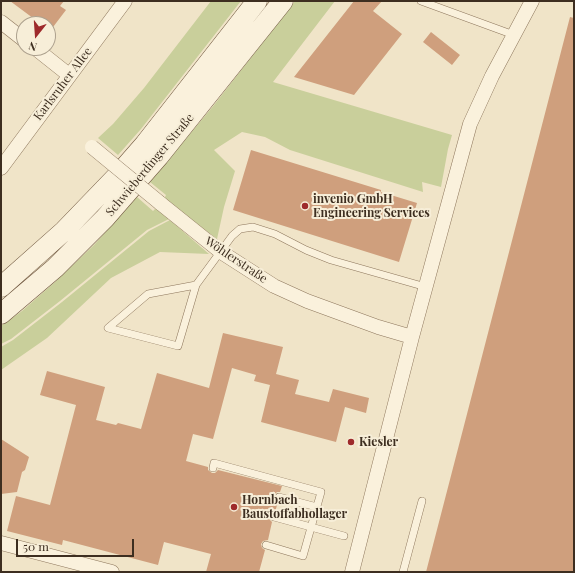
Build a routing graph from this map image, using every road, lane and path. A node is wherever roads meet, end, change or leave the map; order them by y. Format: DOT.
graph roads {
  1 [pos="126,1"];
  2 [pos="257,1"];
  3 [pos="283,1"];
  4 [pos="422,1"];
  5 [pos="532,1"];
  6 [pos="1,22"];
  7 [pos="16,34"];
  8 [pos="514,35"];
  9 [pos="45,56"];
  10 [pos="69,75"];
  11 [pos="93,143"];
  12 [pos="1,168"];
  13 [pos="221,252"];
  14 [pos="196,285"];
  15 [pos="1,287"];
  16 [pos="426,287"];
  17 [pos="1,314"];
  18 [pos="412,337"];
  19 [pos="213,468"];
  20 [pos="279,497"];
  21 [pos="422,501"];
  22 [pos="316,507"];
  23 [pos="274,517"];
  24 [pos="311,527"];
  25 [pos="344,536"];
  26 [pos="1,543"];
  27 [pos="266,546"];
  28 [pos="112,572"];
  29 [pos="352,572"];
  30 [pos="403,572"];
  1 -- 10 [label="street, Karlsruher Allee"];
  2 -- 15 [label="main road, Schwieberdinger Straße"];
  3 -- 17 [label="main road, Schwieberdinger Straße"];
  4 -- 8 [label="lane"];
  5 -- 8 [label="street"];
  6 -- 7 [label="street"];
  8 -- 16 [label="street"];
  9 -- 10 [label="street"];
  10 -- 12 [label="street, Karlsruher Allee"];
  11 -- 13 [label="street, Wöhlerstraße, bridge"];
  13 -- 14 [label="lane"];
  13 -- 16 [label="lane"];
  13 -- 18 [label="street, Wöhlerstraße"];
  14 -- 14 [label="lane"];
  16 -- 18 [label="street"];
  18 -- 29 [label="street"];
  19 -- 22 [label="lane"];
  20 -- 22 [label="lane"];
  21 -- 30 [label="lane"];
  22 -- 24 [label="lane"];
  23 -- 24 [label="lane"];
  24 -- 25 [label="lane"];
  24 -- 27 [label="lane"];
  26 -- 28 [label="street"];
}
